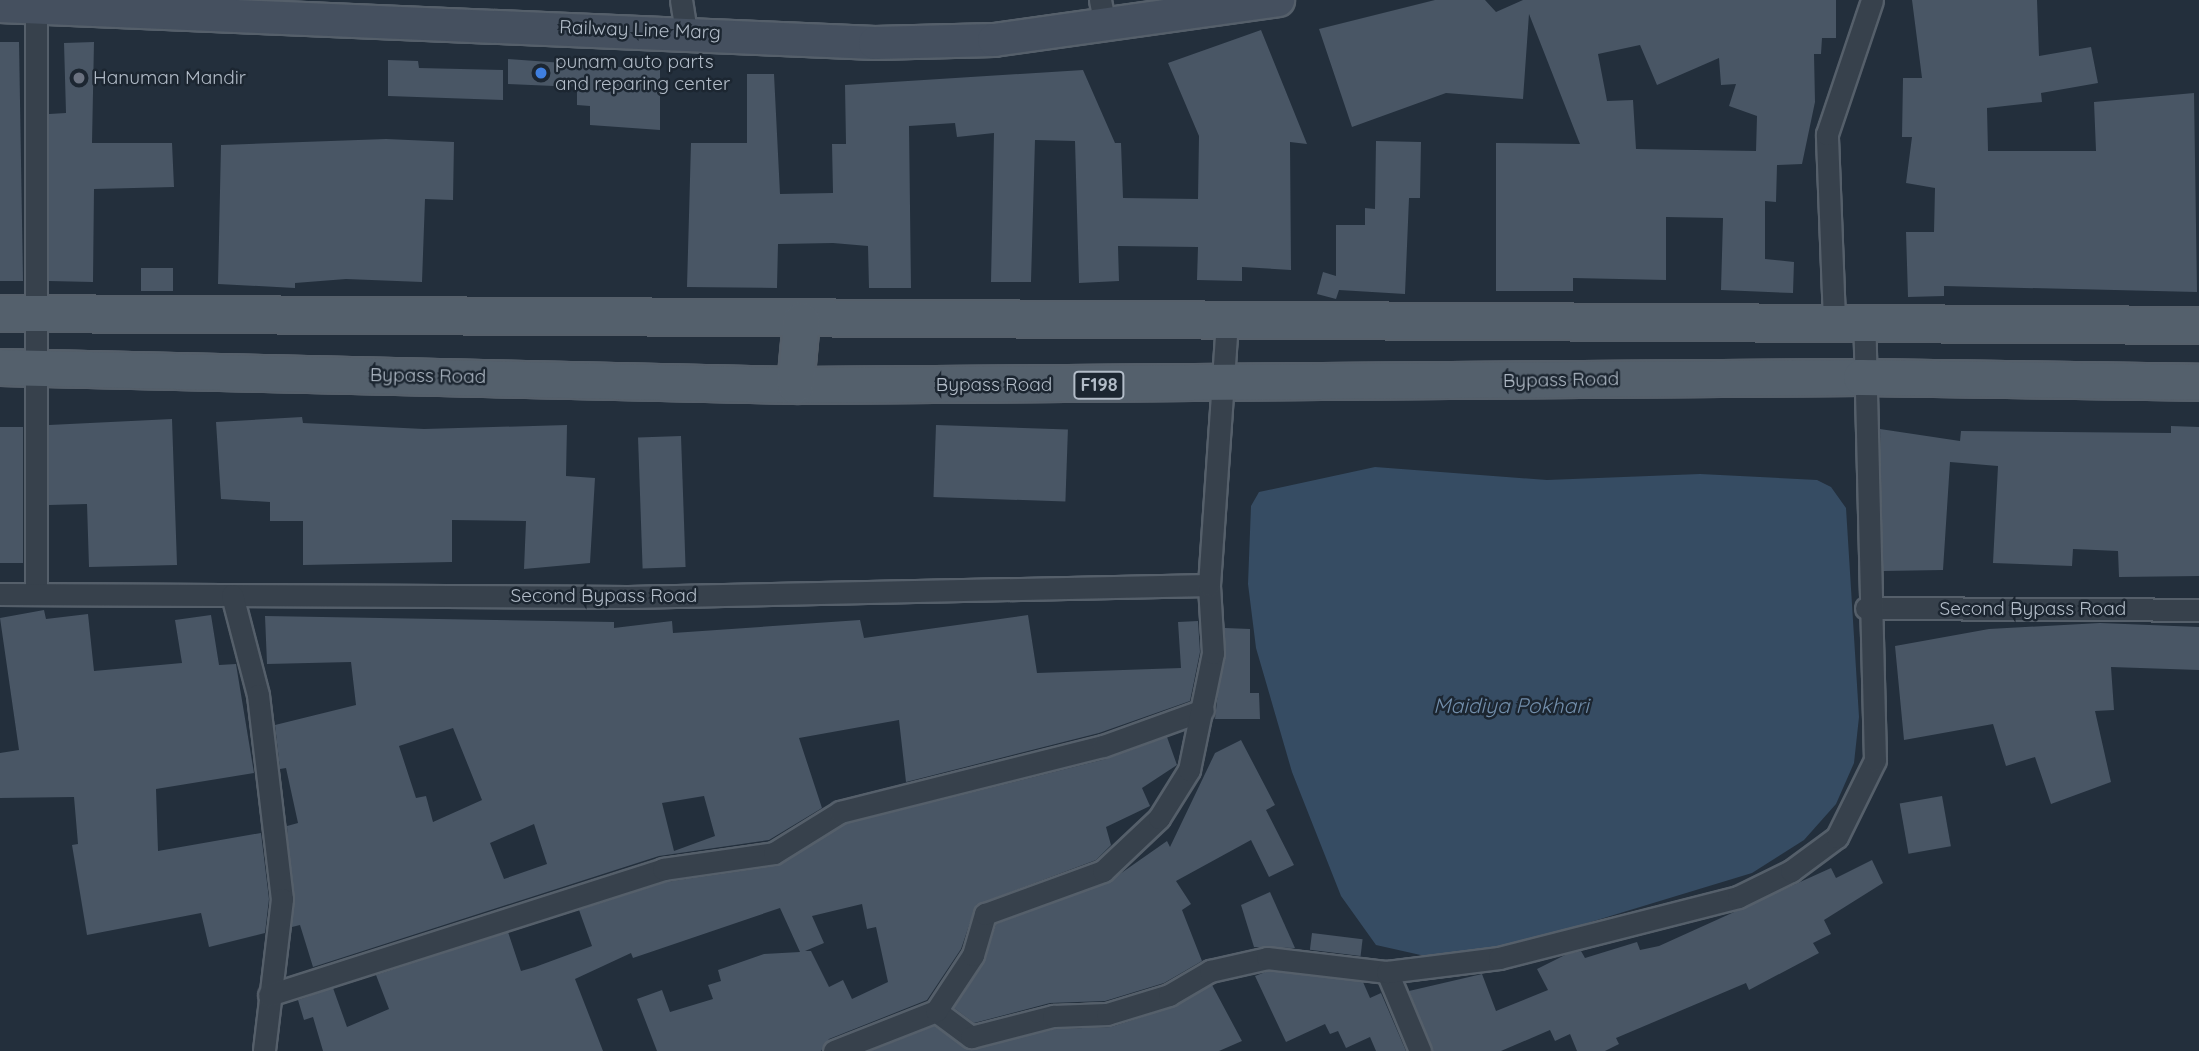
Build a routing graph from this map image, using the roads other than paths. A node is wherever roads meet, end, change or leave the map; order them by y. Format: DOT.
graph roads {
  1 [pos="1278,0"];
  2 [pos="1872,0"];
  3 [pos="37,4"];
  4 [pos="0,6"];
  5 [pos="196,6"];
  6 [pos="371,12"];
  7 [pos="1103,12"];
  8 [pos="683,15"];
  9 [pos="0,313"];
  10 [pos="40,313"];
  11 [pos="801,320"];
  12 [pos="1849,320"];
  13 [pos="1227,323"];
  14 [pos="2199,325"];
  15 [pos="37,366"];
  16 [pos="0,367"];
  17 [pos="1861,377"];
  18 [pos="2199,382"];
  19 [pos="795,385"];
  20 [pos="1225,386"];
  21 [pos="1209,585"];
  22 [pos="0,594"];
  23 [pos="36,594"];
  24 [pos="232,595"];
  25 [pos="1866,608"];
  26 [pos="2199,610"];
  27 [pos="1203,710"];
  28 [pos="1387,972"];
  29 [pos="269,995"];
  30 [pos="936,1011"];
  31 [pos="264,1051"];
  32 [pos="834,1051"];
  33 [pos="1420,1051"];
  1 -- 7 [label="main road, Railway Line Marg"];
  2 -- 12 [label="street"];
  3 -- 4 [label="main road, Railway Line Marg"];
  3 -- 5 [label="main road, Railway Line Marg"];
  3 -- 10 [label="street"];
  5 -- 6 [label="main road, Railway Line Marg"];
  6 -- 8 [label="main road, Railway Line Marg"];
  7 -- 8 [label="main road, Railway Line Marg"];
  9 -- 10 [label="main road"];
  10 -- 11 [label="main road"];
  10 -- 15 [label="street"];
  11 -- 13 [label="main road"];
  11 -- 19 [label="main road"];
  12 -- 13 [label="main road"];
  12 -- 14 [label="main road"];
  12 -- 17 [label="street"];
  13 -- 20 [label="street"];
  15 -- 16 [label="main road, Bypass Road / F198"];
  15 -- 19 [label="main road, Bypass Road / F198"];
  15 -- 23 [label="street"];
  17 -- 18 [label="main road, Bypass Road / F198"];
  17 -- 20 [label="main road, Bypass Road / F198"];
  17 -- 25 [label="street"];
  19 -- 20 [label="main road, Bypass Road / F198"];
  20 -- 21 [label="street"];
  21 -- 24 [label="street, Second Bypass Road"];
  21 -- 27 [label="street"];
  22 -- 23 [label="street, Second Bypass Road"];
  23 -- 24 [label="street, Second Bypass Road"];
  24 -- 29 [label="street"];
  25 -- 26 [label="street, Second Bypass Road"];
  25 -- 28 [label="street"];
  27 -- 29 [label="street"];
  27 -- 30 [label="street"];
  28 -- 30 [label="street"];
  28 -- 33 [label="street"];
  29 -- 31 [label="street"];
  30 -- 32 [label="street"];
}
